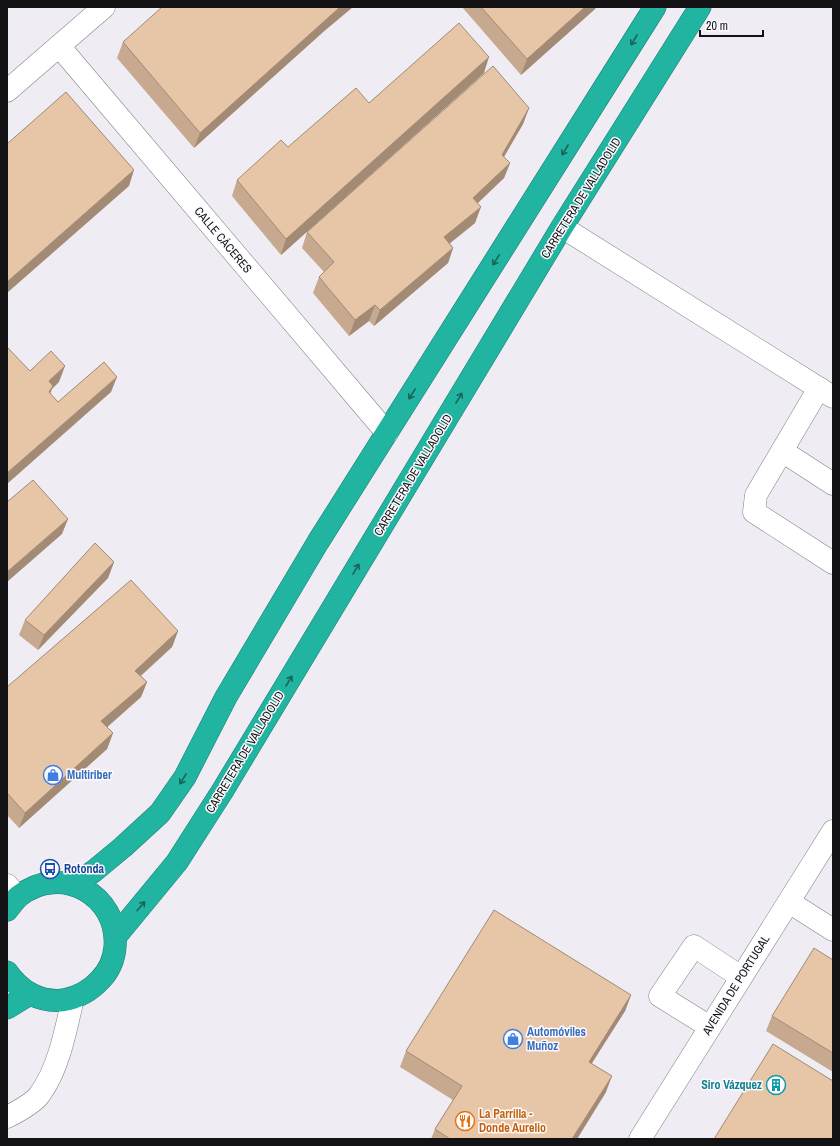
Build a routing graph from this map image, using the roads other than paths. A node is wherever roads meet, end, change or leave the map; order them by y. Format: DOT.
graph roads {
  1 [pos="104,7"];
  2 [pos="655,7"];
  3 [pos="700,7"];
  4 [pos="58,46"];
  5 [pos="7,91"];
  6 [pos="562,227"];
  7 [pos="826,392"];
  8 [pos="387,433"];
  9 [pos="782,451"];
  10 [pos="833,484"];
  11 [pos="833,563"];
  12 [pos="833,831"];
  13 [pos="74,885"];
  14 [pos="11,897"];
  15 [pos="789,902"];
  16 [pos="833,930"];
  17 [pos="116,936"];
  18 [pos="7,972"];
  19 [pos="741,977"];
  20 [pos="30,994"];
  21 [pos="73,998"];
  22 [pos="7,1008"];
  23 [pos="710,1027"];
  24 [pos="7,1117"];
  25 [pos="640,1139"];
  1 -- 4 [label="street"];
  2 -- 8 [label="highway, one-way"];
  3 -- 6 [label="highway, CARRETERA DE VALLADOLID"];
  4 -- 5 [label="street"];
  4 -- 8 [label="street, CALLE CÁCERES"];
  6 -- 7 [label="street"];
  17 -- 6 [label="highway, CARRETERA DE VALLADOLID, one-way"];
  7 -- 9 [label="street"];
  8 -- 13 [label="highway, one-way"];
  9 -- 10 [label="street"];
  9 -- 11 [label="street"];
  12 -- 15 [label="street, AVENIDA DE PORTUGAL"];
  13 -- 14 [label="highway"];
  13 -- 17 [label="highway"];
  15 -- 16 [label="street"];
  15 -- 19 [label="street, AVENIDA DE PORTUGAL"];
  17 -- 21 [label="highway"];
  18 -- 20 [label="highway"];
  19 -- 23 [label="street, AVENIDA DE PORTUGAL"];
  19 -- 23 [label="street"];
  20 -- 21 [label="highway"];
  20 -- 22 [label="highway"];
  21 -- 24 [label="street"];
  23 -- 25 [label="street, AVENIDA DE PORTUGAL"];
}
